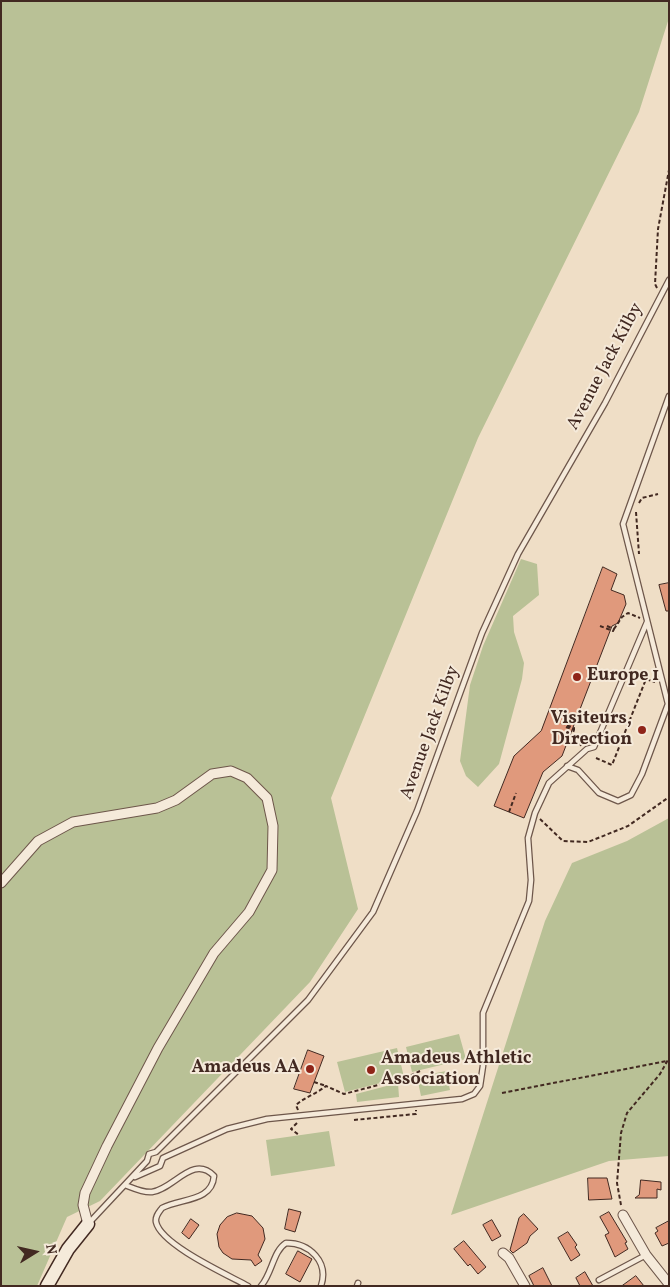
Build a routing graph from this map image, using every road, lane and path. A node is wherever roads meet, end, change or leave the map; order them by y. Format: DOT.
graph roads {
  1 [pos="669,170"];
  2 [pos="669,280"];
  3 [pos="660,297"];
  4 [pos="669,396"];
  5 [pos="658,494"];
  6 [pos="639,557"];
  7 [pos="644,622"];
  8 [pos="600,626"];
  9 [pos="607,626"];
  10 [pos="614,629"];
  11 [pos="659,675"];
  12 [pos="561,723"];
  13 [pos="566,727"];
  14 [pos="574,730"];
  15 [pos="581,750"];
  16 [pos="596,758"];
  17 [pos="567,766"];
  18 [pos="516,793"];
  19 [pos="669,797"];
  20 [pos="509,812"];
  21 [pos="535,813"];
  22 [pos="1,883"];
  23 [pos="668,1059"];
  24 [pos="420,1070"];
  25 [pos="314,1082"];
  26 [pos="326,1086"];
  27 [pos="502,1093"];
  28 [pos="298,1110"];
  29 [pos="416,1110"];
  30 [pos="354,1120"];
  31 [pos="290,1121"];
  32 [pos="299,1135"];
  33 [pos="156,1152"];
  34 [pos="163,1158"];
  35 [pos="147,1161"];
  36 [pos="153,1168"];
  37 [pos="132,1178"];
  38 [pos="125,1185"];
  39 [pos="623,1215"];
  40 [pos="88,1224"];
  41 [pos="503,1253"];
  42 [pos="646,1255"];
  43 [pos="599,1280"];
  44 [pos="669,1284"];
  45 [pos="47,1286"];
  46 [pos="248,1286"];
  47 [pos="261,1286"];
  48 [pos="321,1286"];
  49 [pos="525,1286"];
  1 -- 3 [label="path"];
  2 -- 3 [label="lane, Avenue Jack Kilby"];
  3 -- 33 [label="lane, Avenue Jack Kilby"];
  4 -- 7 [label="lane"];
  5 -- 6 [label="path"];
  7 -- 10 [label="path"];
  7 -- 17 [label="lane"];
  7 -- 17 [label="lane"];
  8 -- 10 [label="path"];
  9 -- 10 [label="path"];
  11 -- 16 [label="path"];
  12 -- 14 [label="path"];
  13 -- 14 [label="path"];
  14 -- 15 [label="path"];
  17 -- 21 [label="lane"];
  18 -- 20 [label="path"];
  19 -- 21 [label="path"];
  21 -- 34 [label="lane"];
  22 -- 40 [label="street"];
  23 -- 27 [label="path"];
  23 -- 39 [label="path"];
  24 -- 26 [label="path"];
  25 -- 26 [label="path"];
  26 -- 28 [label="path"];
  29 -- 30 [label="path"];
  31 -- 32 [label="path"];
  33 -- 34 [label="lane"];
  33 -- 35 [label="lane, Avenue Jack Kilby"];
  34 -- 36 [label="lane, Avenue Jack Kilby"];
  35 -- 36 [label="lane"];
  35 -- 37 [label="lane, Avenue Jack Kilby"];
  36 -- 37 [label="lane, Avenue Jack Kilby"];
  37 -- 38 [label="lane, Avenue Jack Kilby"];
  38 -- 40 [label="lane, Avenue Jack Kilby"];
  38 -- 46 [label="lane"];
  39 -- 42 [label="street"];
  40 -- 45 [label="street"];
  41 -- 49 [label="street"];
  42 -- 43 [label="lane"];
  42 -- 44 [label="street"];
  47 -- 48 [label="lane"];
}
